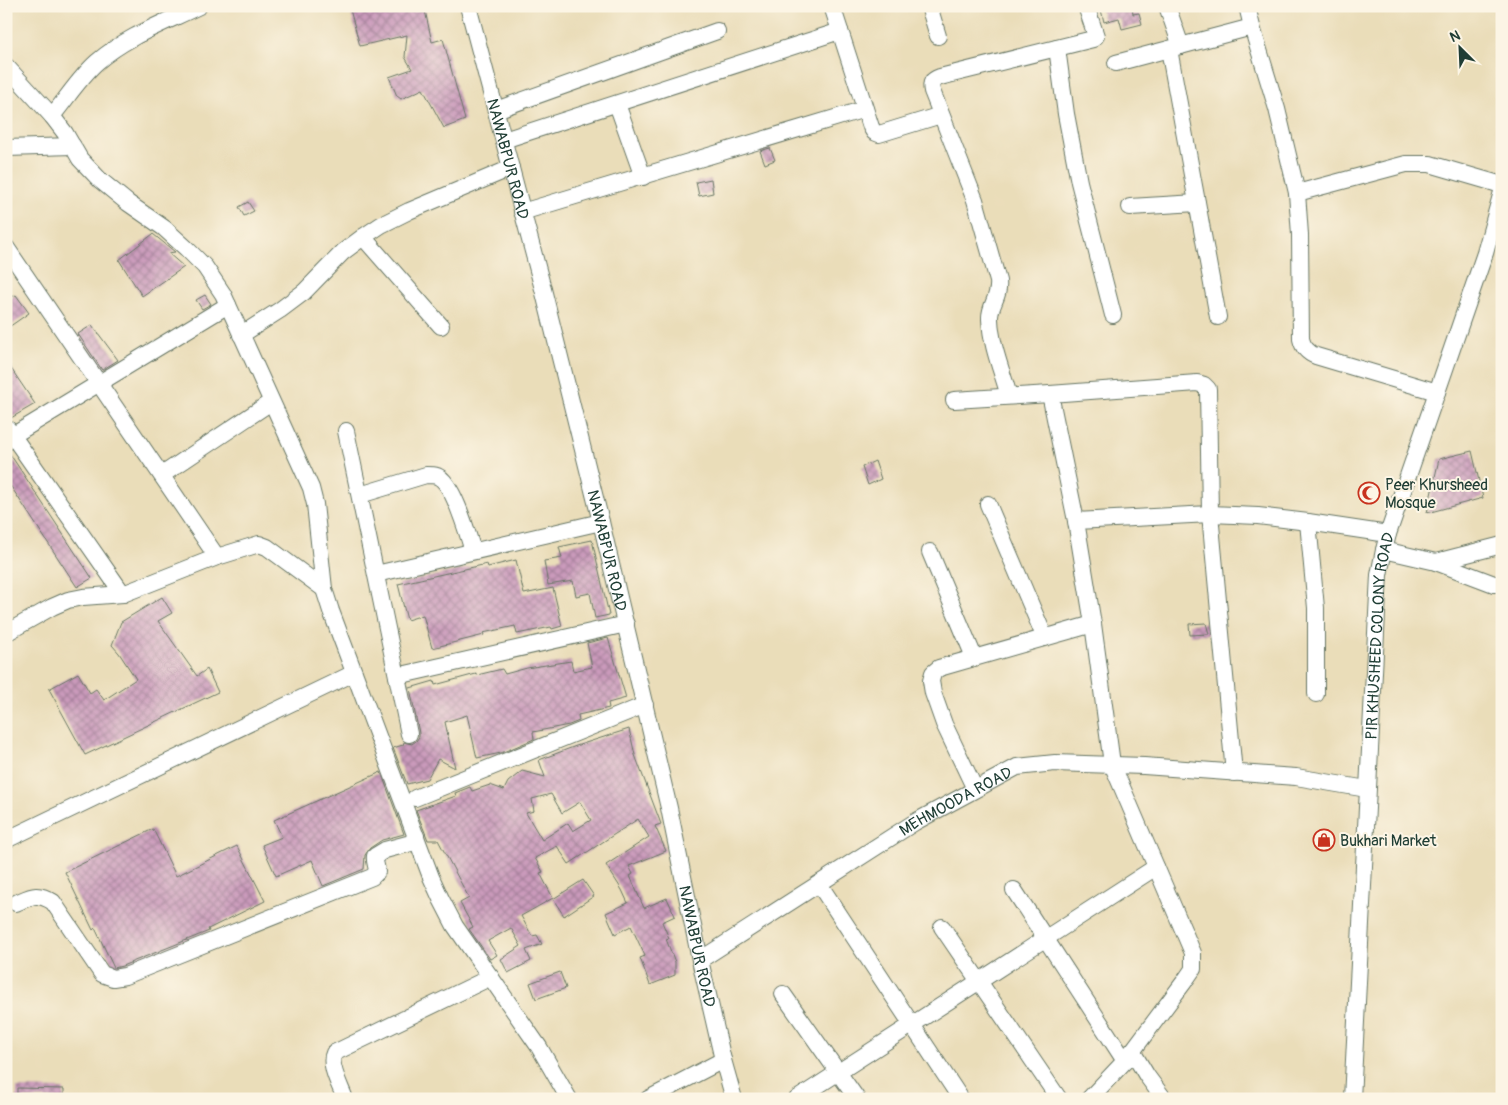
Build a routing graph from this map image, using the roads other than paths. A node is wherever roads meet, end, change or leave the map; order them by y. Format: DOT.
graph roads {
  1 [pos="199,6"];
  2 [pos="468,6"];
  3 [pos="832,6"];
  4 [pos="929,6"];
  5 [pos="1086,6"];
  6 [pos="1168,6"];
  7 [pos="1247,6"];
  8 [pos="1252,27"];
  9 [pos="840,31"];
  10 [pos="717,32"];
  11 [pos="938,36"];
  12 [pos="1057,48"];
  13 [pos="1175,48"];
  14 [pos="1116,63"];
  15 [pos="6,66"];
  16 [pos="617,104"];
  17 [pos="865,109"];
  18 [pos="496,110"];
  19 [pos="941,115"];
  20 [pos="52,116"];
  21 [pos="504,140"];
  22 [pos="73,146"];
  23 [pos="6,148"];
  24 [pos="511,168"];
  25 [pos="643,177"];
  26 [pos="1502,185"];
  27 [pos="1502,192"];
  28 [pos="1297,193"];
  29 [pos="1197,203"];
  30 [pos="1130,207"];
  31 [pos="522,212"];
  32 [pos="362,237"];
  33 [pos="6,247"];
  34 [pos="228,305"];
  35 [pos="1113,315"];
  36 [pos="1218,317"];
  37 [pos="441,326"];
  38 [pos="241,334"];
  39 [pos="99,384"];
  40 [pos="1437,392"];
  41 [pos="1050,394"];
  42 [pos="1009,396"];
  43 [pos="954,400"];
  44 [pos="271,402"];
  45 [pos="346,431"];
  46 [pos="9,432"];
  47 [pos="162,475"];
  48 [pos="360,495"];
  49 [pos="988,504"];
  50 [pos="1210,514"];
  51 [pos="1076,521"];
  52 [pos="601,522"];
  53 [pos="1308,522"];
  54 [pos="1388,534"];
  55 [pos="1502,545"];
  56 [pos="1384,550"];
  57 [pos="474,551"];
  58 [pos="930,552"];
  59 [pos="217,558"];
  60 [pos="1436,562"];
  61 [pos="376,574"];
  62 [pos="1502,584"];
  63 [pos="324,589"];
  64 [pos="123,594"];
  65 [pos="626,624"];
  66 [pos="1093,624"];
  67 [pos="6,633"];
  68 [pos="1045,638"];
  69 [pos="974,657"];
  70 [pos="354,673"];
  71 [pos="397,676"];
  72 [pos="1316,694"];
  73 [pos="645,705"];
  74 [pos="409,734"];
  75 [pos="1112,764"];
  76 [pos="1234,773"];
  77 [pos="975,789"];
  78 [pos="1367,789"];
  79 [pos="415,798"];
  80 [pos="416,836"];
  81 [pos="6,840"];
  82 [pos="1156,867"];
  83 [pos="819,884"];
  84 [pos="1014,890"];
  85 [pos="16,903"];
  86 [pos="942,927"];
  87 [pos="1045,939"];
  88 [pos="700,960"];
  89 [pos="491,977"];
  90 [pos="979,981"];
  91 [pos="783,994"];
  92 [pos="912,1024"];
  93 [pos="1129,1056"];
  94 [pos="723,1060"];
  95 [pos="838,1072"];
  96 [pos="345,1099"];
  97 [pos="568,1099"];
  98 [pos="648,1099"];
  99 [pos="734,1099"];
  100 [pos="797,1099"];
  101 [pos="857,1099"];
  102 [pos="962,1099"];
  103 [pos="1059,1099"];
  104 [pos="1089,1099"];
  105 [pos="1164,1099"];
  106 [pos="1352,1099"];
  1 -- 20 [label="street"];
  2 -- 18 [label="street, NAWABPUR ROAD"];
  3 -- 9 [label="street"];
  4 -- 11 [label="street"];
  5 -- 12 [label="street"];
  6 -- 13 [label="street"];
  7 -- 8 [label="street"];
  8 -- 13 [label="street"];
  8 -- 28 [label="street"];
  9 -- 16 [label="street"];
  9 -- 17 [label="street"];
  10 -- 18 [label="street"];
  12 -- 19 [label="street"];
  12 -- 35 [label="street"];
  13 -- 14 [label="street"];
  13 -- 29 [label="street"];
  15 -- 20 [label="street"];
  16 -- 21 [label="street"];
  16 -- 25 [label="street"];
  17 -- 19 [label="street"];
  17 -- 25 [label="street"];
  18 -- 21 [label="street, NAWABPUR ROAD"];
  19 -- 42 [label="street"];
  20 -- 22 [label="street"];
  21 -- 24 [label="street, NAWABPUR ROAD"];
  22 -- 23 [label="street"];
  22 -- 34 [label="street"];
  24 -- 31 [label="street, NAWABPUR ROAD"];
  24 -- 32 [label="street"];
  25 -- 31 [label="street"];
  26 -- 28 [label="street"];
  27 -- 40 [label="street, PIR KHUSHEED COLONY ROAD"];
  28 -- 40 [label="street"];
  29 -- 30 [label="street"];
  29 -- 36 [label="street"];
  31 -- 52 [label="street, NAWABPUR ROAD"];
  32 -- 37 [label="street"];
  32 -- 38 [label="street"];
  33 -- 39 [label="street"];
  34 -- 38 [label="street"];
  34 -- 39 [label="street"];
  38 -- 44 [label="street"];
  39 -- 46 [label="street"];
  39 -- 47 [label="street"];
  40 -- 54 [label="street, PIR KHUSHEED COLONY ROAD"];
  41 -- 42 [label="street"];
  41 -- 50 [label="street"];
  41 -- 51 [label="street"];
  42 -- 43 [label="street"];
  44 -- 47 [label="street"];
  44 -- 63 [label="street"];
  45 -- 48 [label="street"];
  46 -- 64 [label="street"];
  47 -- 59 [label="street"];
  48 -- 57 [label="street"];
  48 -- 61 [label="street"];
  49 -- 68 [label="street"];
  50 -- 51 [label="street"];
  50 -- 53 [label="street"];
  50 -- 76 [label="street"];
  51 -- 66 [label="street"];
  52 -- 57 [label="street"];
  52 -- 65 [label="street, NAWABPUR ROAD"];
  53 -- 54 [label="street"];
  53 -- 72 [label="street"];
  54 -- 56 [label="street, PIR KHUSHEED COLONY ROAD"];
  55 -- 60 [label="street"];
  56 -- 60 [label="street"];
  56 -- 78 [label="street, PIR KHUSHEED COLONY ROAD"];
  57 -- 61 [label="street"];
  58 -- 69 [label="street"];
  59 -- 63 [label="street"];
  59 -- 64 [label="street"];
  60 -- 62 [label="street"];
  61 -- 71 [label="street"];
  63 -- 70 [label="street"];
  64 -- 67 [label="street"];
  65 -- 71 [label="street"];
  65 -- 73 [label="street, NAWABPUR ROAD"];
  66 -- 68 [label="street"];
  66 -- 75 [label="street"];
  68 -- 69 [label="street"];
  69 -- 77 [label="street"];
  70 -- 80 [label="street"];
  70 -- 81 [label="street"];
  71 -- 74 [label="street"];
  73 -- 79 [label="street"];
  73 -- 88 [label="street, NAWABPUR ROAD"];
  75 -- 76 [label="street, MEHMOODA ROAD"];
  75 -- 77 [label="street, MEHMOODA ROAD"];
  75 -- 82 [label="street"];
  76 -- 78 [label="street, MEHMOODA ROAD"];
  77 -- 83 [label="street, MEHMOODA ROAD"];
  78 -- 106 [label="street, PIR KHUSHEED COLONY ROAD"];
  80 -- 85 [label="street"];
  80 -- 89 [label="street"];
  82 -- 87 [label="street"];
  82 -- 93 [label="street"];
  83 -- 88 [label="street, MEHMOODA ROAD"];
  83 -- 92 [label="street"];
  84 -- 87 [label="street"];
  86 -- 90 [label="street"];
  87 -- 90 [label="street"];
  87 -- 93 [label="street"];
  88 -- 94 [label="street, NAWABPUR ROAD"];
  89 -- 96 [label="street"];
  89 -- 97 [label="street"];
  90 -- 92 [label="street"];
  90 -- 103 [label="street"];
  91 -- 95 [label="street"];
  92 -- 95 [label="street"];
  92 -- 102 [label="street"];
  93 -- 104 [label="street"];
  93 -- 105 [label="street"];
  94 -- 98 [label="street"];
  94 -- 99 [label="street, NAWABPUR ROAD"];
  95 -- 100 [label="street"];
  95 -- 101 [label="street"];
}
